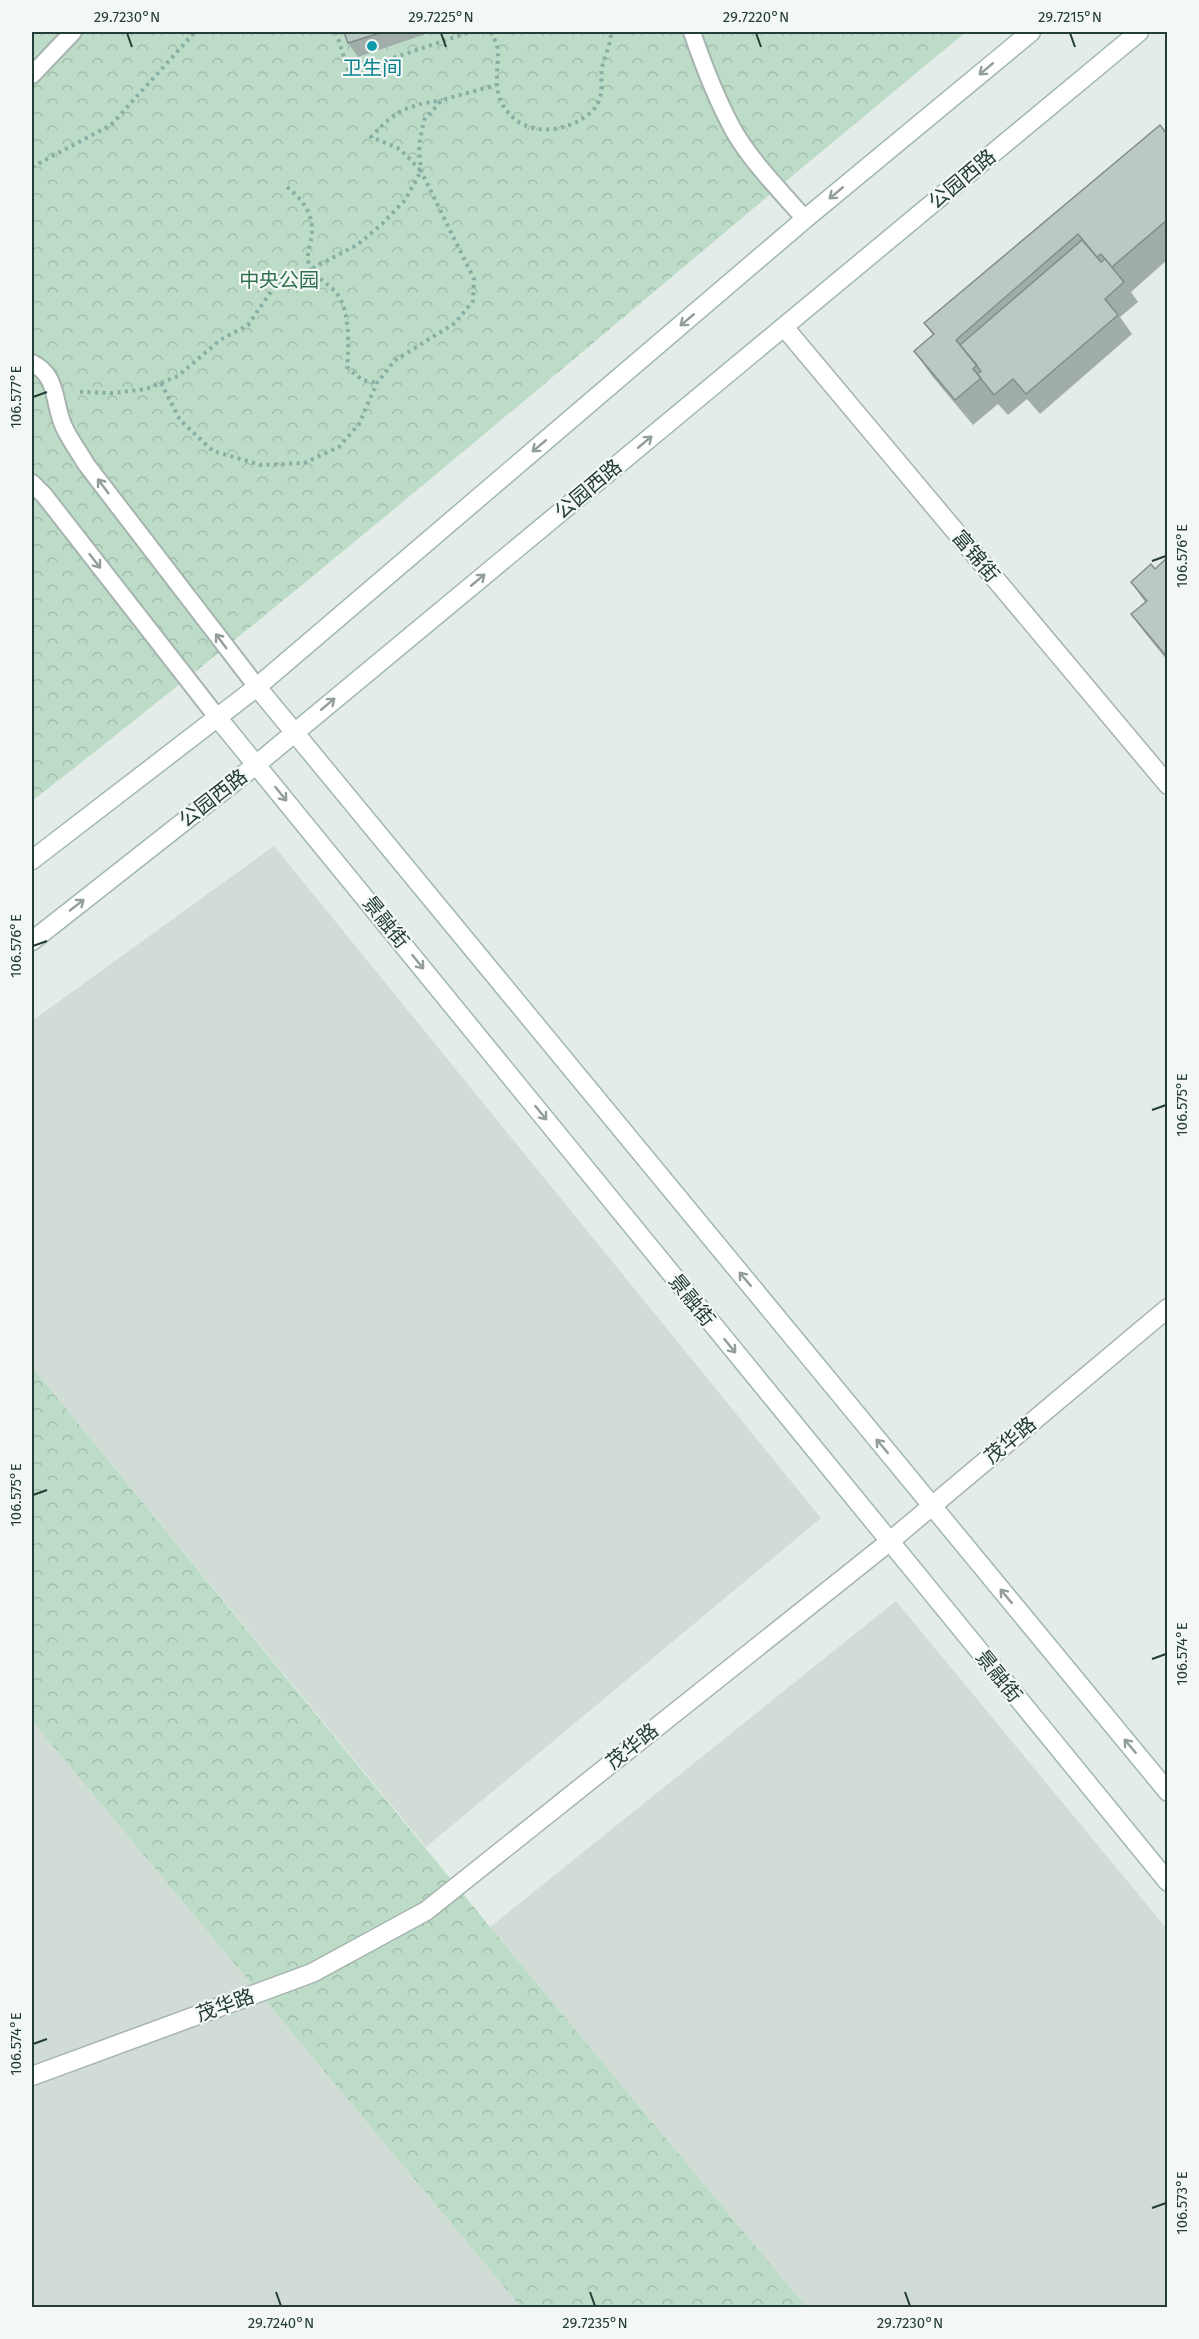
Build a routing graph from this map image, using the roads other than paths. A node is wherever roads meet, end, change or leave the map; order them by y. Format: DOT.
graph roads {
  1 [pos="72,32"];
  2 [pos="692,32"];
  3 [pos="1031,32"];
  4 [pos="1139,32"];
  5 [pos="32,75"];
  6 [pos="805,219"];
  7 [pos="784,327"];
  8 [pos="32,363"];
  9 [pos="32,483"];
  10 [pos="257,687"];
  11 [pos="217,717"];
  12 [pos="294,733"];
  13 [pos="257,764"];
  14 [pos="1167,786"];
  15 [pos="32,860"];
  16 [pos="32,941"];
  17 [pos="1167,1308"];
  18 [pos="932,1506"];
  19 [pos="889,1542"];
  20 [pos="1167,1791"];
  21 [pos="1167,1882"];
  22 [pos="32,2076"];
  1 -- 5 [label="lane"];
  2 -- 6 [label="lane"];
  3 -- 6 [label="street, one-way"];
  4 -- 7 [label="street, 公园西路"];
  6 -- 10 [label="street, one-way"];
  12 -- 7 [label="street, 公园西路, one-way"];
  7 -- 14 [label="street, 富锦街"];
  10 -- 8 [label="lane, one-way"];
  9 -- 11 [label="lane, one-way"];
  10 -- 11 [label="street"];
  10 -- 12 [label="street"];
  11 -- 13 [label="street, 景融街"];
  11 -- 15 [label="street"];
  12 -- 13 [label="street, 公园西路"];
  18 -- 12 [label="street, one-way"];
  16 -- 13 [label="street, 公园西路, one-way"];
  13 -- 19 [label="street, 景融街, one-way"];
  17 -- 18 [label="street, 茂华路"];
  18 -- 19 [label="street, 茂华路"];
  20 -- 18 [label="street, one-way"];
  19 -- 21 [label="street, 景融街"];
  19 -- 22 [label="street, 茂华路"];
}
